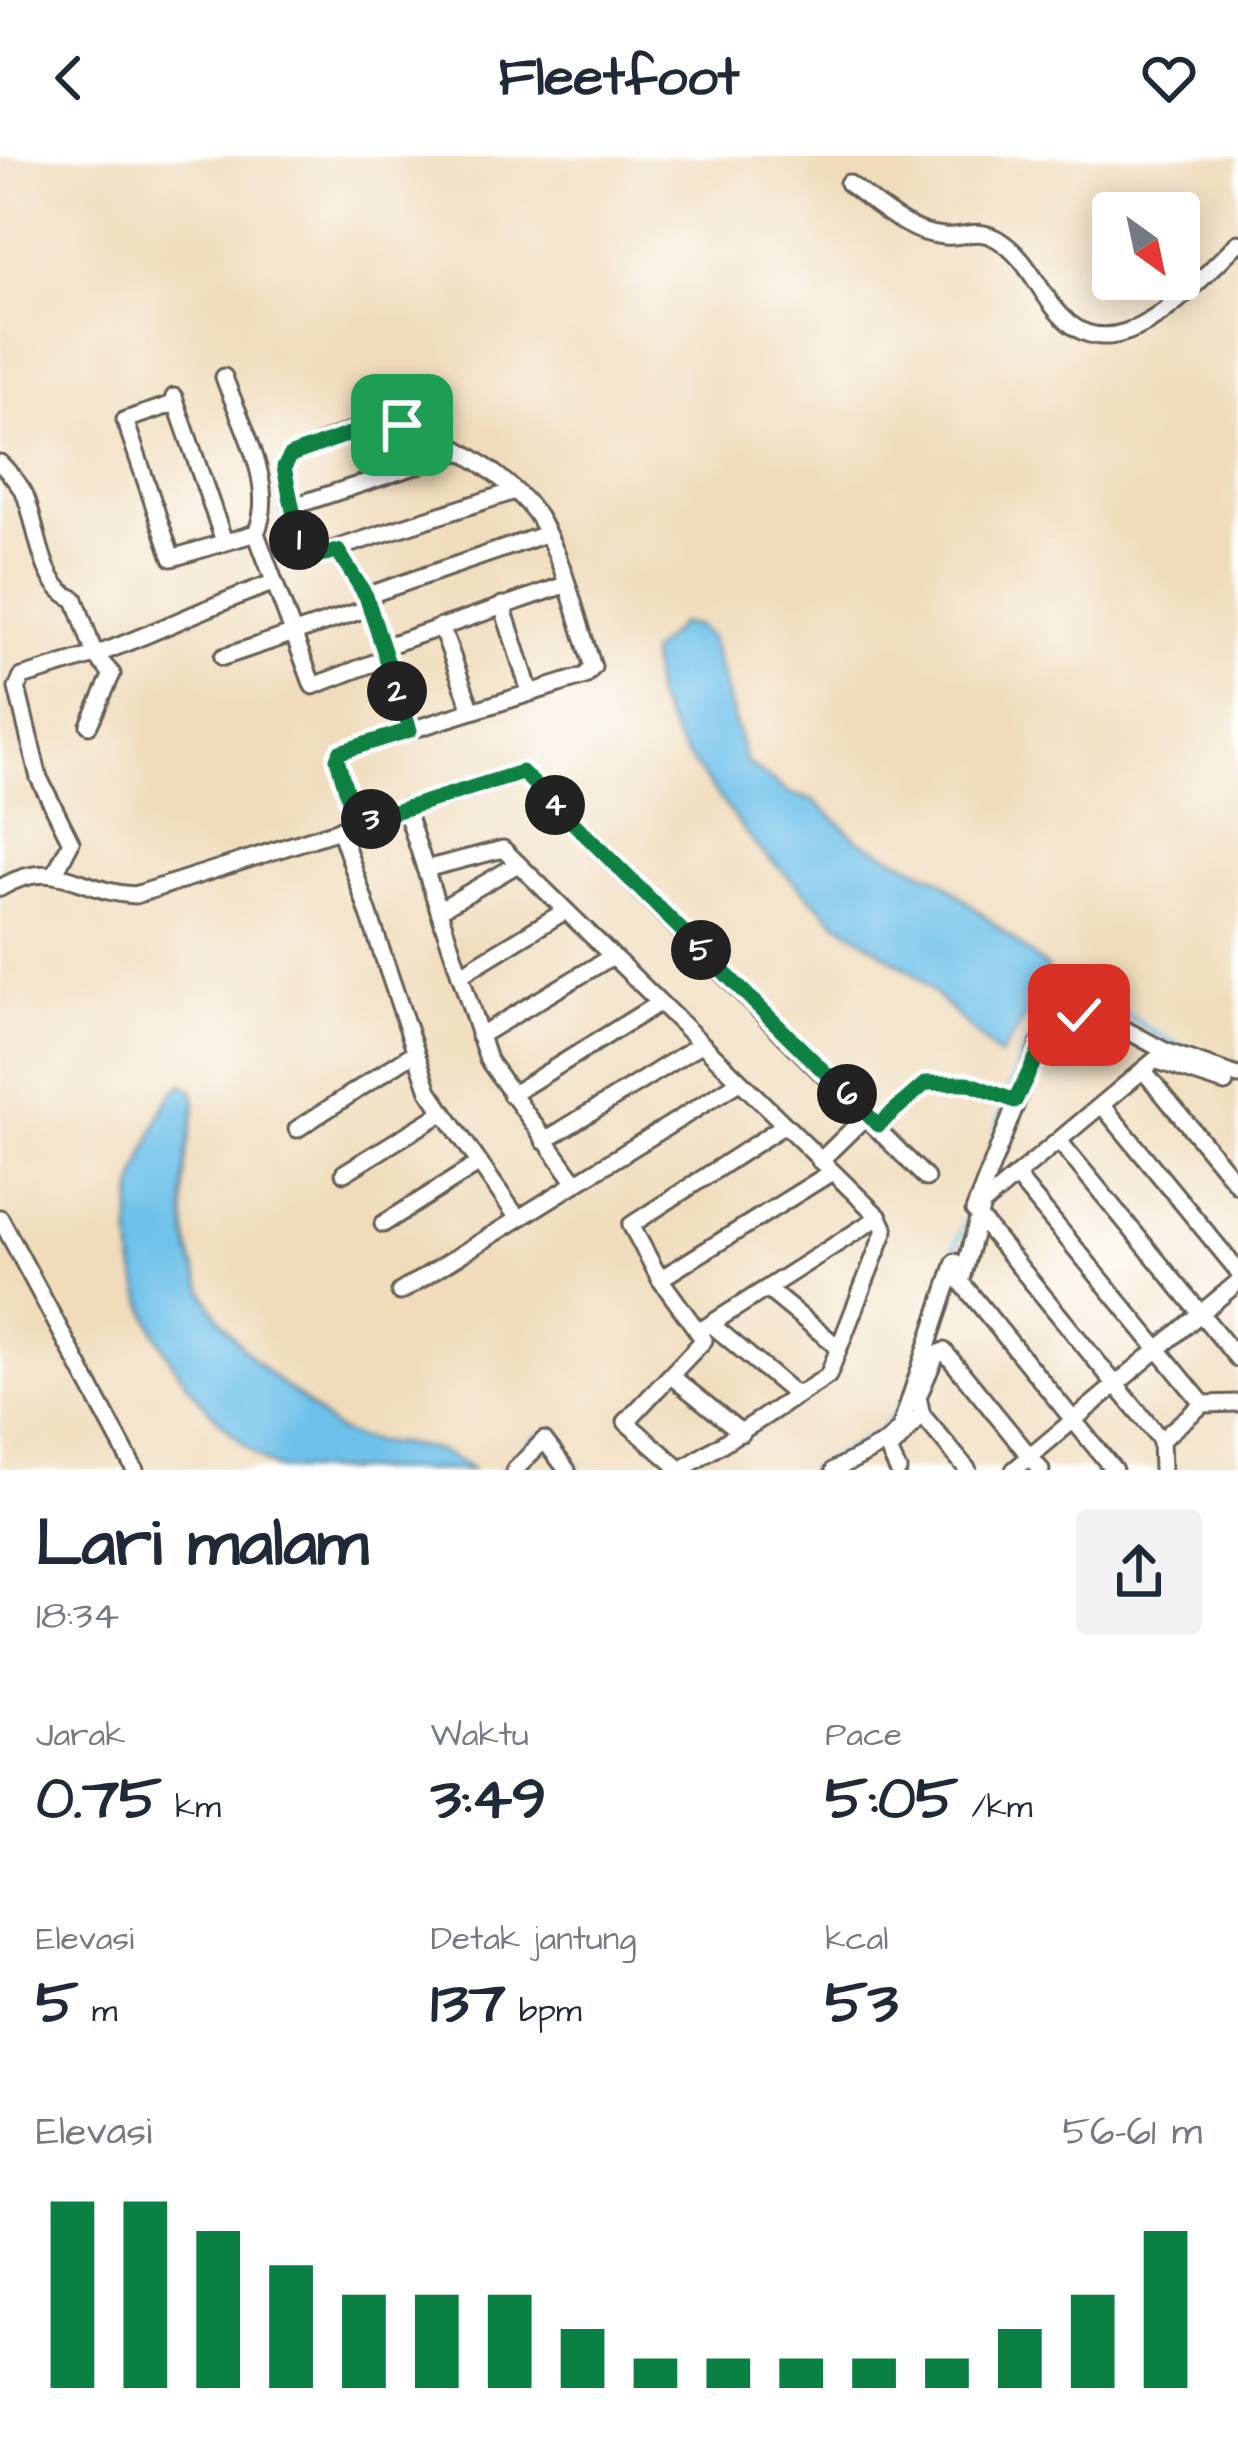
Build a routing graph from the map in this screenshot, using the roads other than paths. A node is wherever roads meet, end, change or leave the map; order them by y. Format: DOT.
graph roads {
  1 [pos="848,183"];
  2 [pos="1238,243"];
  3 [pos="224,377"];
  4 [pos="461,451"];
  5 [pos="0,464"];
  6 [pos="515,491"];
  7 [pos="291,507"];
  8 [pos="256,532"];
  9 [pos="546,533"];
  10 [pos="224,542"];
  11 [pos="338,551"];
  12 [pos="273,583"];
  13 [pos="565,586"];
  14 [pos="361,604"];
  15 [pos="502,605"];
  16 [pos="441,626"];
  17 [pos="293,634"];
  18 [pos="95,655"];
  19 [pos="380,655"];
  20 [pos="223,657"];
  21 [pos="530,692"];
  22 [pos="472,711"];
  23 [pos="89,725"];
  24 [pos="410,730"];
  25 [pos="405,807"];
  26 [pos="348,826"];
  27 [pos="518,864"];
  28 [pos="425,869"];
  29 [pos="56,871"];
  30 [pos="0,888"];
  31 [pos="439,910"];
  32 [pos="565,911"];
  33 [pos="611,957"];
  34 [pos="460,975"];
  35 [pos="658,1004"];
  36 [pos="479,1036"];
  37 [pos="700,1044"];
  38 [pos="414,1053"];
  39 [pos="1143,1070"];
  40 [pos="739,1082"];
  41 [pos="1235,1085"];
  42 [pos="512,1095"];
  43 [pos="1015,1101"];
  44 [pos="1102,1106"];
  45 [pos="442,1113"];
  46 [pos="873,1120"];
  47 [pos="783,1126"];
  48 [pos="297,1129"];
  49 [pos="544,1141"];
  50 [pos="1059,1141"];
  51 [pos="478,1164"];
  52 [pos="826,1167"];
  53 [pos="344,1173"];
  54 [pos="1016,1176"];
  55 [pos="926,1178"];
  56 [pos="576,1183"];
  57 [pos="1238,1185"];
  58 [pos="979,1216"];
  59 [pos="517,1217"];
  60 [pos="878,1217"];
  61 [pos="0,1218"];
  62 [pos="383,1224"];
  63 [pos="1238,1271"];
  64 [pos="660,1279"];
  65 [pos="1238,1282"];
  66 [pos="767,1289"];
  67 [pos="400,1292"];
  68 [pos="1200,1313"];
  69 [pos="704,1328"];
  70 [pos="838,1347"];
  71 [pos="1159,1348"];
  72 [pos="1238,1359"];
  73 [pos="671,1376"];
  74 [pos="1116,1384"];
  75 [pos="797,1396"];
  76 [pos="1238,1403"];
  77 [pos="1203,1404"];
  78 [pos="922,1415"];
  79 [pos="1073,1420"];
  80 [pos="742,1433"];
  81 [pos="1162,1440"];
  82 [pos="1036,1463"];
  83 [pos="135,1470"];
  84 [pos="515,1470"];
  85 [pos="567,1470"];
  86 [pos="834,1470"];
  87 [pos="898,1470"];
  88 [pos="968,1470"];
  89 [pos="1014,1470"];
  90 [pos="1114,1470"];
  91 [pos="1162,1470"];
  1 -- 2 [label="street"];
  3 -- 8 [label="street"];
  4 -- 6 [label="street"];
  4 -- 7 [label="street"];
  4 -- 7 [label="street"];
  5 -- 18 [label="street"];
  6 -- 9 [label="street"];
  6 -- 11 [label="street"];
  7 -- 11 [label="street"];
  8 -- 10 [label="street"];
  8 -- 12 [label="street"];
  9 -- 13 [label="street"];
  9 -- 14 [label="street"];
  10 -- 10 [label="street"];
  11 -- 14 [label="street"];
  12 -- 17 [label="street"];
  12 -- 18 [label="street"];
  13 -- 15 [label="street"];
  13 -- 21 [label="street"];
  14 -- 17 [label="street"];
  14 -- 19 [label="street"];
  15 -- 16 [label="street"];
  15 -- 21 [label="street"];
  16 -- 19 [label="street"];
  16 -- 22 [label="street"];
  17 -- 19 [label="street"];
  17 -- 20 [label="street"];
  18 -- 23 [label="street"];
  18 -- 29 [label="street"];
  19 -- 24 [label="street"];
  21 -- 22 [label="street"];
  22 -- 24 [label="street"];
  24 -- 26 [label="street"];
  25 -- 26 [label="street"];
  25 -- 28 [label="street"];
  25 -- 46 [label="street"];
  26 -- 29 [label="street"];
  26 -- 38 [label="street"];
  27 -- 28 [label="street"];
  27 -- 31 [label="street"];
  27 -- 32 [label="street"];
  28 -- 31 [label="street"];
  29 -- 30 [label="street"];
  31 -- 34 [label="street"];
  32 -- 33 [label="street"];
  32 -- 34 [label="street"];
  33 -- 35 [label="street"];
  33 -- 36 [label="street"];
  34 -- 36 [label="street"];
  35 -- 37 [label="street"];
  35 -- 42 [label="street"];
  36 -- 42 [label="street"];
  37 -- 40 [label="street"];
  37 -- 49 [label="street"];
  38 -- 45 [label="street"];
  38 -- 48 [label="street"];
  39 -- 41 [label="street"];
  39 -- 44 [label="street"];
  39 -- 57 [label="street"];
  40 -- 47 [label="street"];
  40 -- 56 [label="street"];
  41 -- 43 [label="street"];
  42 -- 49 [label="street"];
  43 -- 46 [label="street"];
  43 -- 86 [label="street"];
  44 -- 50 [label="street"];
  44 -- 63 [label="street"];
  45 -- 51 [label="street"];
  45 -- 53 [label="street"];
  46 -- 52 [label="street"];
  46 -- 55 [label="street"];
  47 -- 52 [label="street"];
  47 -- 64 [label="street"];
  49 -- 56 [label="street"];
  50 -- 54 [label="street"];
  50 -- 68 [label="street"];
  51 -- 59 [label="street"];
  51 -- 62 [label="street"];
  52 -- 60 [label="street"];
  52 -- 64 [label="street"];
  54 -- 58 [label="street"];
  54 -- 71 [label="street"];
  56 -- 59 [label="street"];
  58 -- 74 [label="street"];
  58 -- 79 [label="street"];
  59 -- 67 [label="street"];
  60 -- 66 [label="street"];
  60 -- 70 [label="street"];
  61 -- 83 [label="street"];
  64 -- 69 [label="street"];
  65 -- 68 [label="street"];
  66 -- 69 [label="street"];
  66 -- 70 [label="street"];
  68 -- 71 [label="street"];
  68 -- 72 [label="street"];
  69 -- 73 [label="street"];
  69 -- 75 [label="street"];
  70 -- 75 [label="street"];
  71 -- 74 [label="street"];
  71 -- 77 [label="street"];
  73 -- 80 [label="street"];
  73 -- 80 [label="street"];
  74 -- 79 [label="street"];
  74 -- 81 [label="street"];
  75 -- 80 [label="street"];
  76 -- 77 [label="street"];
  77 -- 81 [label="street"];
  78 -- 82 [label="street"];
  78 -- 87 [label="street"];
  78 -- 88 [label="street"];
  79 -- 82 [label="street"];
  79 -- 90 [label="street"];
  81 -- 91 [label="street"];
  82 -- 89 [label="street"];
  84 -- 85 [label="street"];
}
